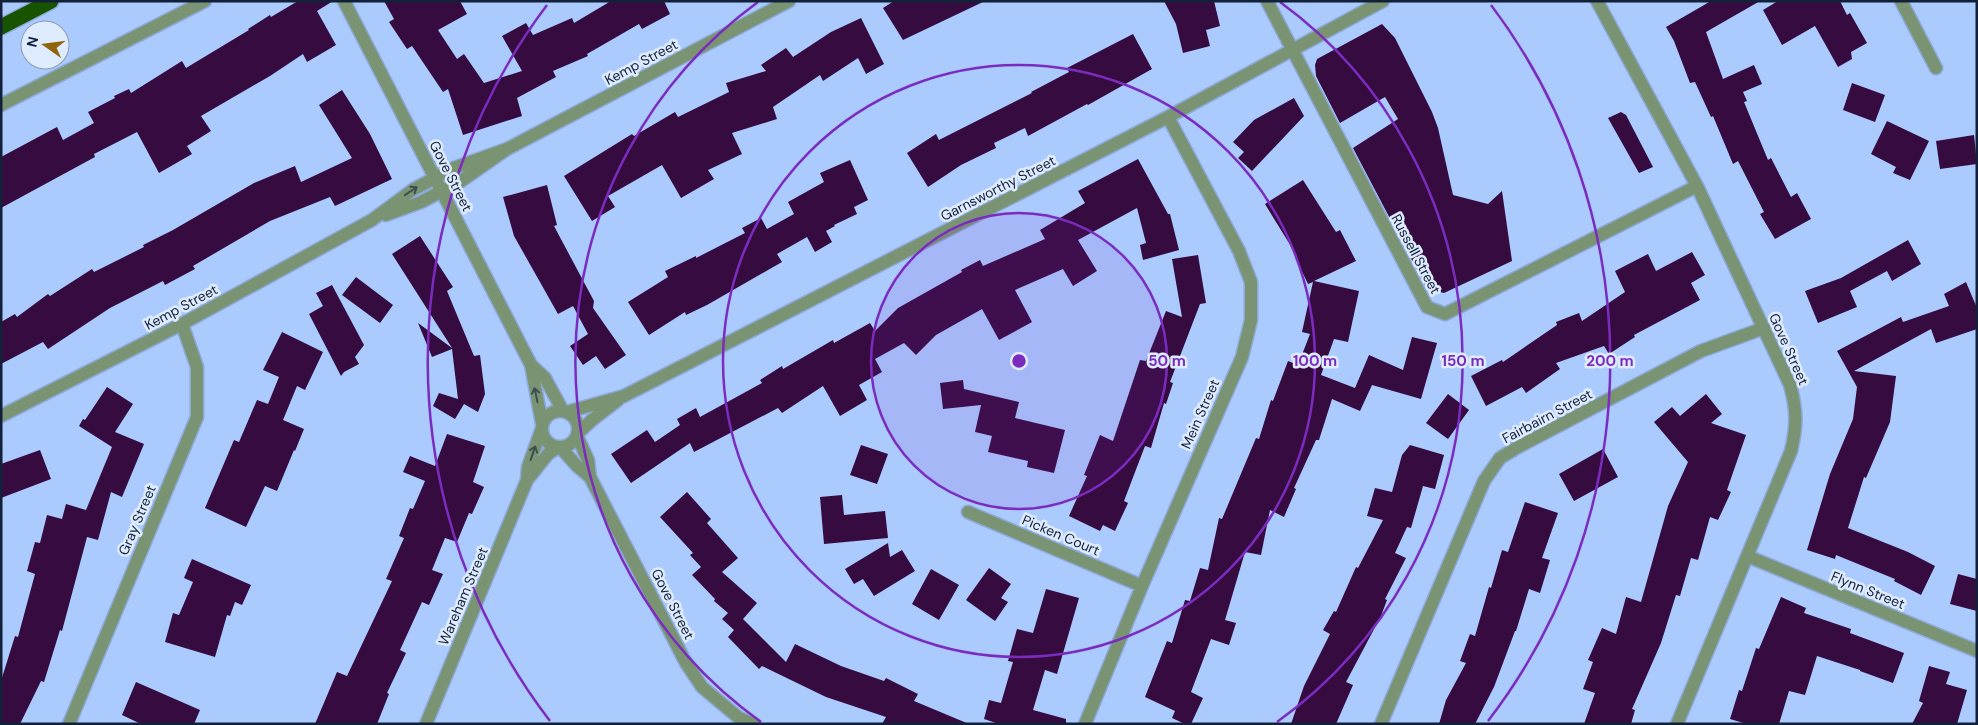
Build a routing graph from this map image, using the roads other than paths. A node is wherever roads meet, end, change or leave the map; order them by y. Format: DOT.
graph roads {
  1 [pos="51,1"];
  2 [pos="205,1"];
  3 [pos="344,1"];
  4 [pos="789,1"];
  5 [pos="1267,1"];
  6 [pos="1382,1"];
  7 [pos="1597,1"];
  8 [pos="1901,1"];
  9 [pos="193,5"];
  10 [pos="1,27"];
  11 [pos="1292,50"];
  12 [pos="1936,68"];
  13 [pos="1,105"];
  14 [pos="1168,117"];
  15 [pos="507,149"];
  16 [pos="435,178"];
  17 [pos="1697,186"];
  18 [pos="442,191"];
  19 [pos="372,220"];
  20 [pos="182,324"];
  21 [pos="1764,328"];
  22 [pos="531,365"];
  23 [pos="624,396"];
  24 [pos="565,411"];
  25 [pos="1,416"];
  26 [pos="542,426"];
  27 [pos="577,435"];
  28 [pos="559,447"];
  29 [pos="590,477"];
  30 [pos="527,480"];
  31 [pos="968,512"];
  32 [pos="1747,556"];
  33 [pos="1142,586"];
  34 [pos="1977,651"];
  35 [pos="69,724"];
  36 [pos="426,724"];
  37 [pos="754,724"];
  38 [pos="1085,724"];
  39 [pos="1381,724"];
  40 [pos="1677,724"];
  1 -- 10 [label="highway"];
  2 -- 9 [label="street"];
  3 -- 16 [label="street, Gove Street"];
  4 -- 15 [label="street, Kemp Street"];
  5 -- 11 [label="street, Russell Street"];
  6 -- 11 [label="street, Garnsworthy Street"];
  7 -- 17 [label="street, Gove Street"];
  8 -- 12 [label="street"];
  9 -- 13 [label="street"];
  11 -- 14 [label="street, Garnsworthy Street"];
  11 -- 17 [label="street, Russell Street"];
  14 -- 23 [label="street, Garnsworthy Street"];
  14 -- 33 [label="street, Mein Street"];
  15 -- 16 [label="street, Kemp Street"];
  15 -- 18 [label="street, Kemp Street"];
  16 -- 18 [label="street, Gove Street"];
  19 -- 16 [label="street, Kemp Street, one-way"];
  17 -- 21 [label="street, Gove Street"];
  18 -- 19 [label="street, Kemp Street"];
  18 -- 22 [label="street, Gove Street"];
  19 -- 20 [label="street, Kemp Street"];
  20 -- 25 [label="street, Kemp Street"];
  20 -- 35 [label="street, Gray Street"];
  21 -- 32 [label="street, Gove Street"];
  21 -- 39 [label="street, Fairbairn Street"];
  22 -- 24 [label="street, Gove Street"];
  26 -- 22 [label="street, Gove Street, one-way"];
  23 -- 24 [label="street, Garnsworthy Street"];
  23 -- 27 [label="street, Garnsworthy Street"];
  24 -- 26 [label="street"];
  24 -- 27 [label="street"];
  26 -- 28 [label="street"];
  30 -- 26 [label="street, Wareham Street, one-way"];
  27 -- 28 [label="street"];
  27 -- 29 [label="street, Gove Street"];
  28 -- 29 [label="street, Gove Street"];
  28 -- 30 [label="street, Wareham Street"];
  29 -- 37 [label="street, Gove Street"];
  30 -- 36 [label="street, Wareham Street"];
  31 -- 33 [label="street, Picken Court"];
  32 -- 34 [label="street, Flynn Street"];
  32 -- 40 [label="street, Gove Street"];
  33 -- 38 [label="street, Mein Street"];
}
